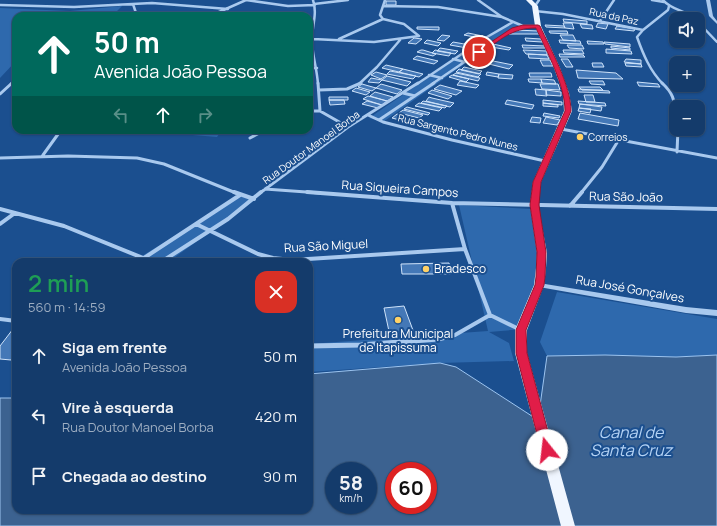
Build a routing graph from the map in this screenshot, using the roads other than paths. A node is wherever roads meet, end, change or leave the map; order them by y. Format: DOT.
graph roads {
  1 [pos="246,0"];
  2 [pos="348,0"];
  3 [pos="385,0"];
  4 [pos="478,0"];
  5 [pos="529,0"];
  6 [pos="539,0"];
  7 [pos="614,0"];
  8 [pos="652,0"];
  9 [pos="708,0"];
  10 [pos="664,1"];
  11 [pos="314,3"];
  12 [pos="133,4"];
  13 [pos="0,5"];
  14 [pos="383,6"];
  15 [pos="669,6"];
  16 [pos="228,8"];
  17 [pos="535,9"];
  18 [pos="136,12"];
  19 [pos="219,12"];
  20 [pos="686,12"];
  21 [pos="502,17"];
  22 [pos="383,19"];
  23 [pos="600,21"];
  24 [pos="513,22"];
  25 [pos="717,23"];
  26 [pos="523,26"];
  27 [pos="538,26"];
  28 [pos="705,29"];
  29 [pos="642,30"];
  30 [pos="313,38"];
  31 [pos="338,39"];
  32 [pos="400,40"];
  33 [pos="717,42"];
  34 [pos="313,51"];
  35 [pos="453,59"];
  36 [pos="465,62"];
  37 [pos="313,68"];
  38 [pos="317,68"];
  39 [pos="428,76"];
  40 [pos="442,78"];
  41 [pos="12,84"];
  42 [pos="319,90"];
  43 [pos="403,93"];
  44 [pos="0,94"];
  45 [pos="415,96"];
  46 [pos="674,100"];
  47 [pos="313,111"];
  48 [pos="320,111"];
  49 [pos="368,115"];
  50 [pos="379,120"];
  51 [pos="348,127"];
  52 [pos="561,129"];
  53 [pos="58,134"];
  54 [pos="258,134"];
  55 [pos="678,136"];
  56 [pos="250,138"];
  57 [pos="618,141"];
  58 [pos="677,152"];
  59 [pos="43,155"];
  60 [pos="0,158"];
  61 [pos="717,158"];
  62 [pos="545,161"];
  63 [pos="265,189"];
  64 [pos="240,195"];
  65 [pos="254,199"];
  66 [pos="452,202"];
  67 [pos="534,205"];
  68 [pos="570,206"];
  69 [pos="0,209"];
  70 [pos="717,209"];
  71 [pos="15,213"];
  72 [pos="0,224"];
  73 [pos="196,224"];
  74 [pos="210,230"];
  75 [pos="465,249"];
  76 [pos="144,258"];
  77 [pos="167,258"];
  78 [pos="273,258"];
  79 [pos="313,259"];
  80 [pos="539,285"];
  81 [pos="717,313"];
  82 [pos="490,315"];
  83 [pos="0,320"];
  84 [pos="12,321"];
  85 [pos="521,330"];
  86 [pos="313,346"];
  87 [pos="568,526"];
  1 -- 11 [label="street"];
  1 -- 16 [label="street"];
  2 -- 11 [label="street"];
  3 -- 14 [label="street"];
  4 -- 21 [label="street"];
  5 -- 17 [label="main road"];
  6 -- 17 [label="street"];
  7 -- 23 [label="street"];
  8 -- 10 [label="street"];
  9 -- 25 [label="street"];
  10 -- 15 [label="street"];
  11 -- 30 [label="street"];
  12 -- 13 [label="street"];
  12 -- 16 [label="street"];
  12 -- 18 [label="street"];
  14 -- 21 [label="street"];
  14 -- 22 [label="street"];
  15 -- 20 [label="street"];
  15 -- 29 [label="street"];
  16 -- 19 [label="street"];
  17 -- 23 [label="street, Rua da Paz"];
  17 -- 27 [label="main road"];
  21 -- 24 [label="street"];
  22 -- 31 [label="street"];
  22 -- 32 [label="street"];
  23 -- 29 [label="street, Rua da Paz"];
  24 -- 26 [label="street"];
  24 -- 35 [label="street, Rua Doutor Manoel Borba"];
  26 -- 27 [label="street"];
  26 -- 36 [label="street, Rua Doutor Manoel Borba"];
  27 -- 52 [label="main road"];
  28 -- 33 [label="street"];
  29 -- 46 [label="street"];
  30 -- 31 [label="street"];
  31 -- 32 [label="street"];
  32 -- 42 [label="street"];
  34 -- 38 [label="street"];
  35 -- 36 [label="street"];
  35 -- 39 [label="street, Rua Doutor Manoel Borba"];
  36 -- 40 [label="street, Rua Doutor Manoel Borba"];
  37 -- 38 [label="street"];
  38 -- 42 [label="street"];
  39 -- 40 [label="street"];
  39 -- 43 [label="street, Rua Doutor Manoel Borba"];
  40 -- 45 [label="street, Rua Doutor Manoel Borba"];
  41 -- 44 [label="street"];
  42 -- 48 [label="street"];
  43 -- 45 [label="street"];
  43 -- 49 [label="street, Rua Doutor Manoel Borba"];
  45 -- 50 [label="street, Rua Doutor Manoel Borba"];
  47 -- 48 [label="street"];
  48 -- 51 [label="street"];
  49 -- 50 [label="street, Rua Sargento Pedro Nunes"];
  49 -- 51 [label="street, Rua Doutor Manoel Borba"];
  50 -- 62 [label="street, Rua Sargento Pedro Nunes"];
  51 -- 63 [label="street, Rua Doutor Manoel Borba"];
  52 -- 57 [label="street"];
  52 -- 62 [label="main road"];
  53 -- 59 [label="street"];
  54 -- 56 [label="street"];
  55 -- 58 [label="street"];
  57 -- 58 [label="street"];
  57 -- 68 [label="street"];
  58 -- 61 [label="street"];
  59 -- 60 [label="street"];
  59 -- 64 [label="street"];
  62 -- 67 [label="main road"];
  63 -- 65 [label="street, Rua Doutor Manoel Borba"];
  63 -- 66 [label="street, Rua Siqueira Campos"];
  64 -- 65 [label="street"];
  64 -- 73 [label="street"];
  65 -- 74 [label="street, Rua Doutor Manoel Borba"];
  66 -- 67 [label="street, Rua Siqueira Campos"];
  66 -- 75 [label="street"];
  67 -- 68 [label="street, Rua São João"];
  67 -- 80 [label="main road"];
  68 -- 70 [label="street, Rua São João"];
  69 -- 71 [label="street"];
  71 -- 72 [label="street"];
  71 -- 76 [label="street"];
  73 -- 74 [label="street, Rua São Miguel"];
  73 -- 76 [label="street"];
  74 -- 77 [label="street, Rua Doutor Manoel Borba"];
  74 -- 78 [label="street, Rua São Miguel"];
  75 -- 79 [label="street, Rua São Miguel"];
  75 -- 82 [label="street"];
  80 -- 81 [label="street, Rua José Gonçalves"];
  80 -- 85 [label="main road"];
  82 -- 85 [label="street"];
  82 -- 86 [label="street"];
  83 -- 84 [label="street"];
  85 -- 87 [label="main road"];
}
